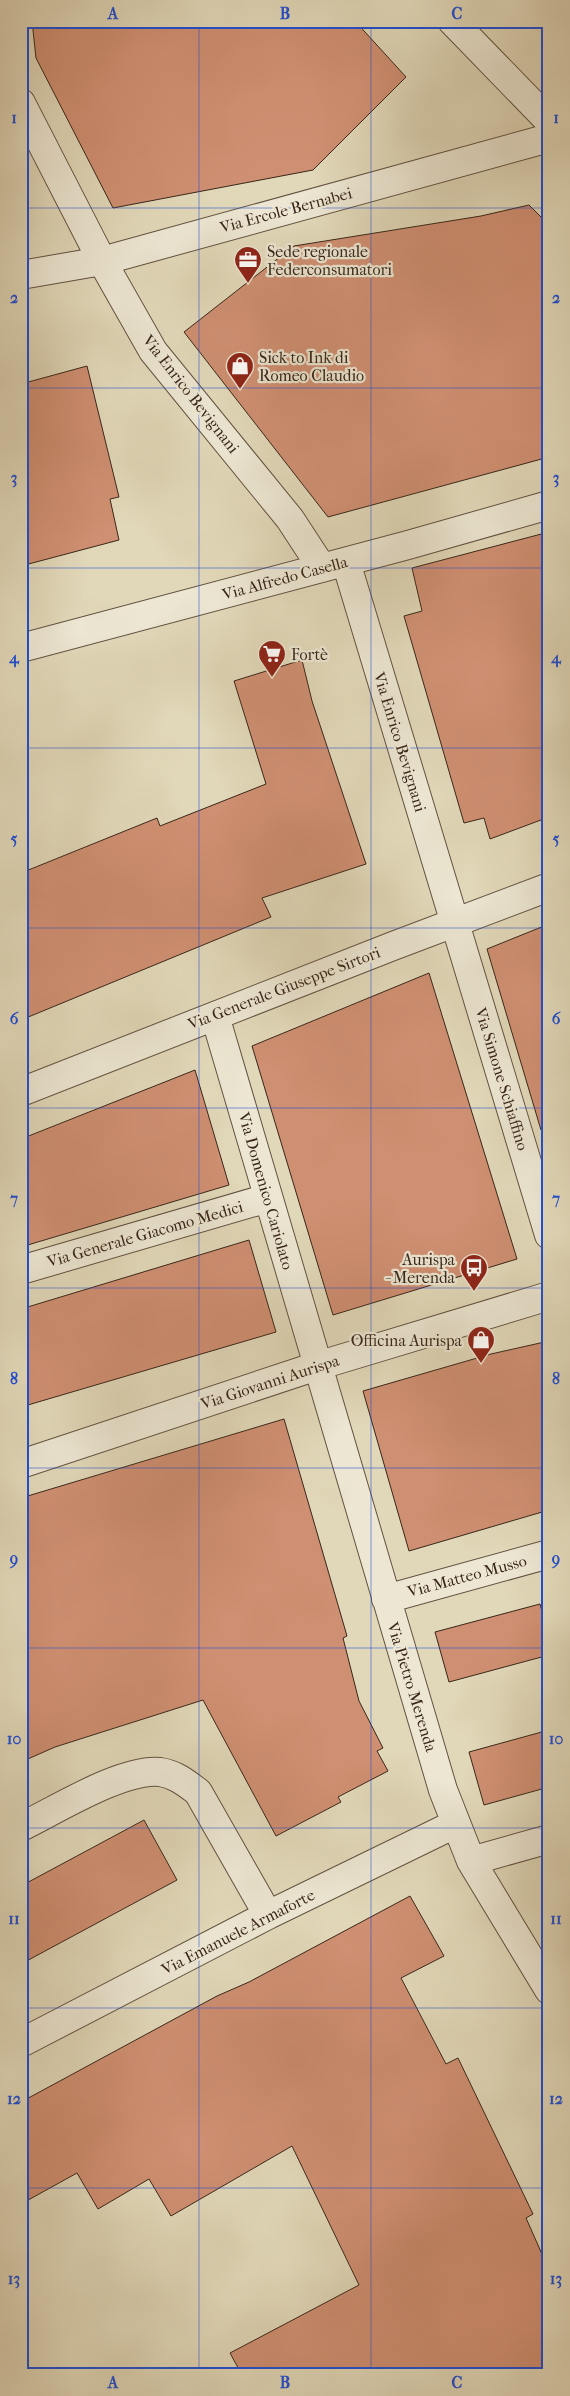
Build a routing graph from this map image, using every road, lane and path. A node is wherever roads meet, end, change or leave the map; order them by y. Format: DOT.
graph roads {
  1 [pos="460,23"];
  2 [pos="21,103"];
  3 [pos="549,121"];
  4 [pos="549,138"];
  5 [pos="102,260"];
  6 [pos="21,275"];
  7 [pos="549,505"];
  8 [pos="334,565"];
  9 [pos="21,648"];
  10 [pos="549,887"];
  11 [pos="455,922"];
  12 [pos="216,1016"];
  13 [pos="21,1092"];
  14 [pos="268,1198"];
  15 [pos="549,1235"];
  16 [pos="21,1270"];
  17 [pos="549,1296"];
  18 [pos="318,1366"];
  19 [pos="21,1464"];
  20 [pos="549,1554"];
  21 [pos="386,1599"];
  22 [pos="455,1824"];
  23 [pos="21,1827"];
  24 [pos="549,1839"];
  25 [pos="471,1861"];
  26 [pos="268,1915"];
  27 [pos="549,1990"];
  28 [pos="21,2043"];
  1 -- 3 [label="street"];
  2 -- 5 [label="street, Via Enrico Bevignani"];
  4 -- 5 [label="street, Via Ercole Bernabei"];
  5 -- 6 [label="street, Via Ercole Bernabei"];
  5 -- 8 [label="street, Via Enrico Bevignani"];
  7 -- 8 [label="street, Via Alfredo Casella"];
  8 -- 9 [label="street, Via Alfredo Casella"];
  8 -- 11 [label="street, Via Enrico Bevignani"];
  10 -- 11 [label="street, Via Generale Giuseppe Sirtori"];
  11 -- 12 [label="street, Via Generale Giuseppe Sirtori"];
  11 -- 15 [label="street, Via Simone Schiaffino"];
  12 -- 13 [label="street, Via Generale Giuseppe Sirtori"];
  12 -- 14 [label="street, Via Domenico Cariolato"];
  14 -- 16 [label="street, Via Generale Giacomo Medici"];
  14 -- 18 [label="street, Via Domenico Cariolato"];
  17 -- 18 [label="street, Via Giovanni Aurispa"];
  18 -- 19 [label="street, Via Giovanni Aurispa"];
  18 -- 21 [label="street, Via Pietro Merenda"];
  20 -- 21 [label="street, Via Matteo Musso"];
  21 -- 22 [label="street, Via Pietro Merenda"];
  22 -- 25 [label="street, Via Pietro Merenda"];
  22 -- 26 [label="street, Via Emanuele Armaforte"];
  23 -- 26 [label="street"];
  24 -- 25 [label="street"];
  25 -- 27 [label="street, Via Pietro Merenda"];
  26 -- 28 [label="street, Via Emanuele Armaforte"];
}
